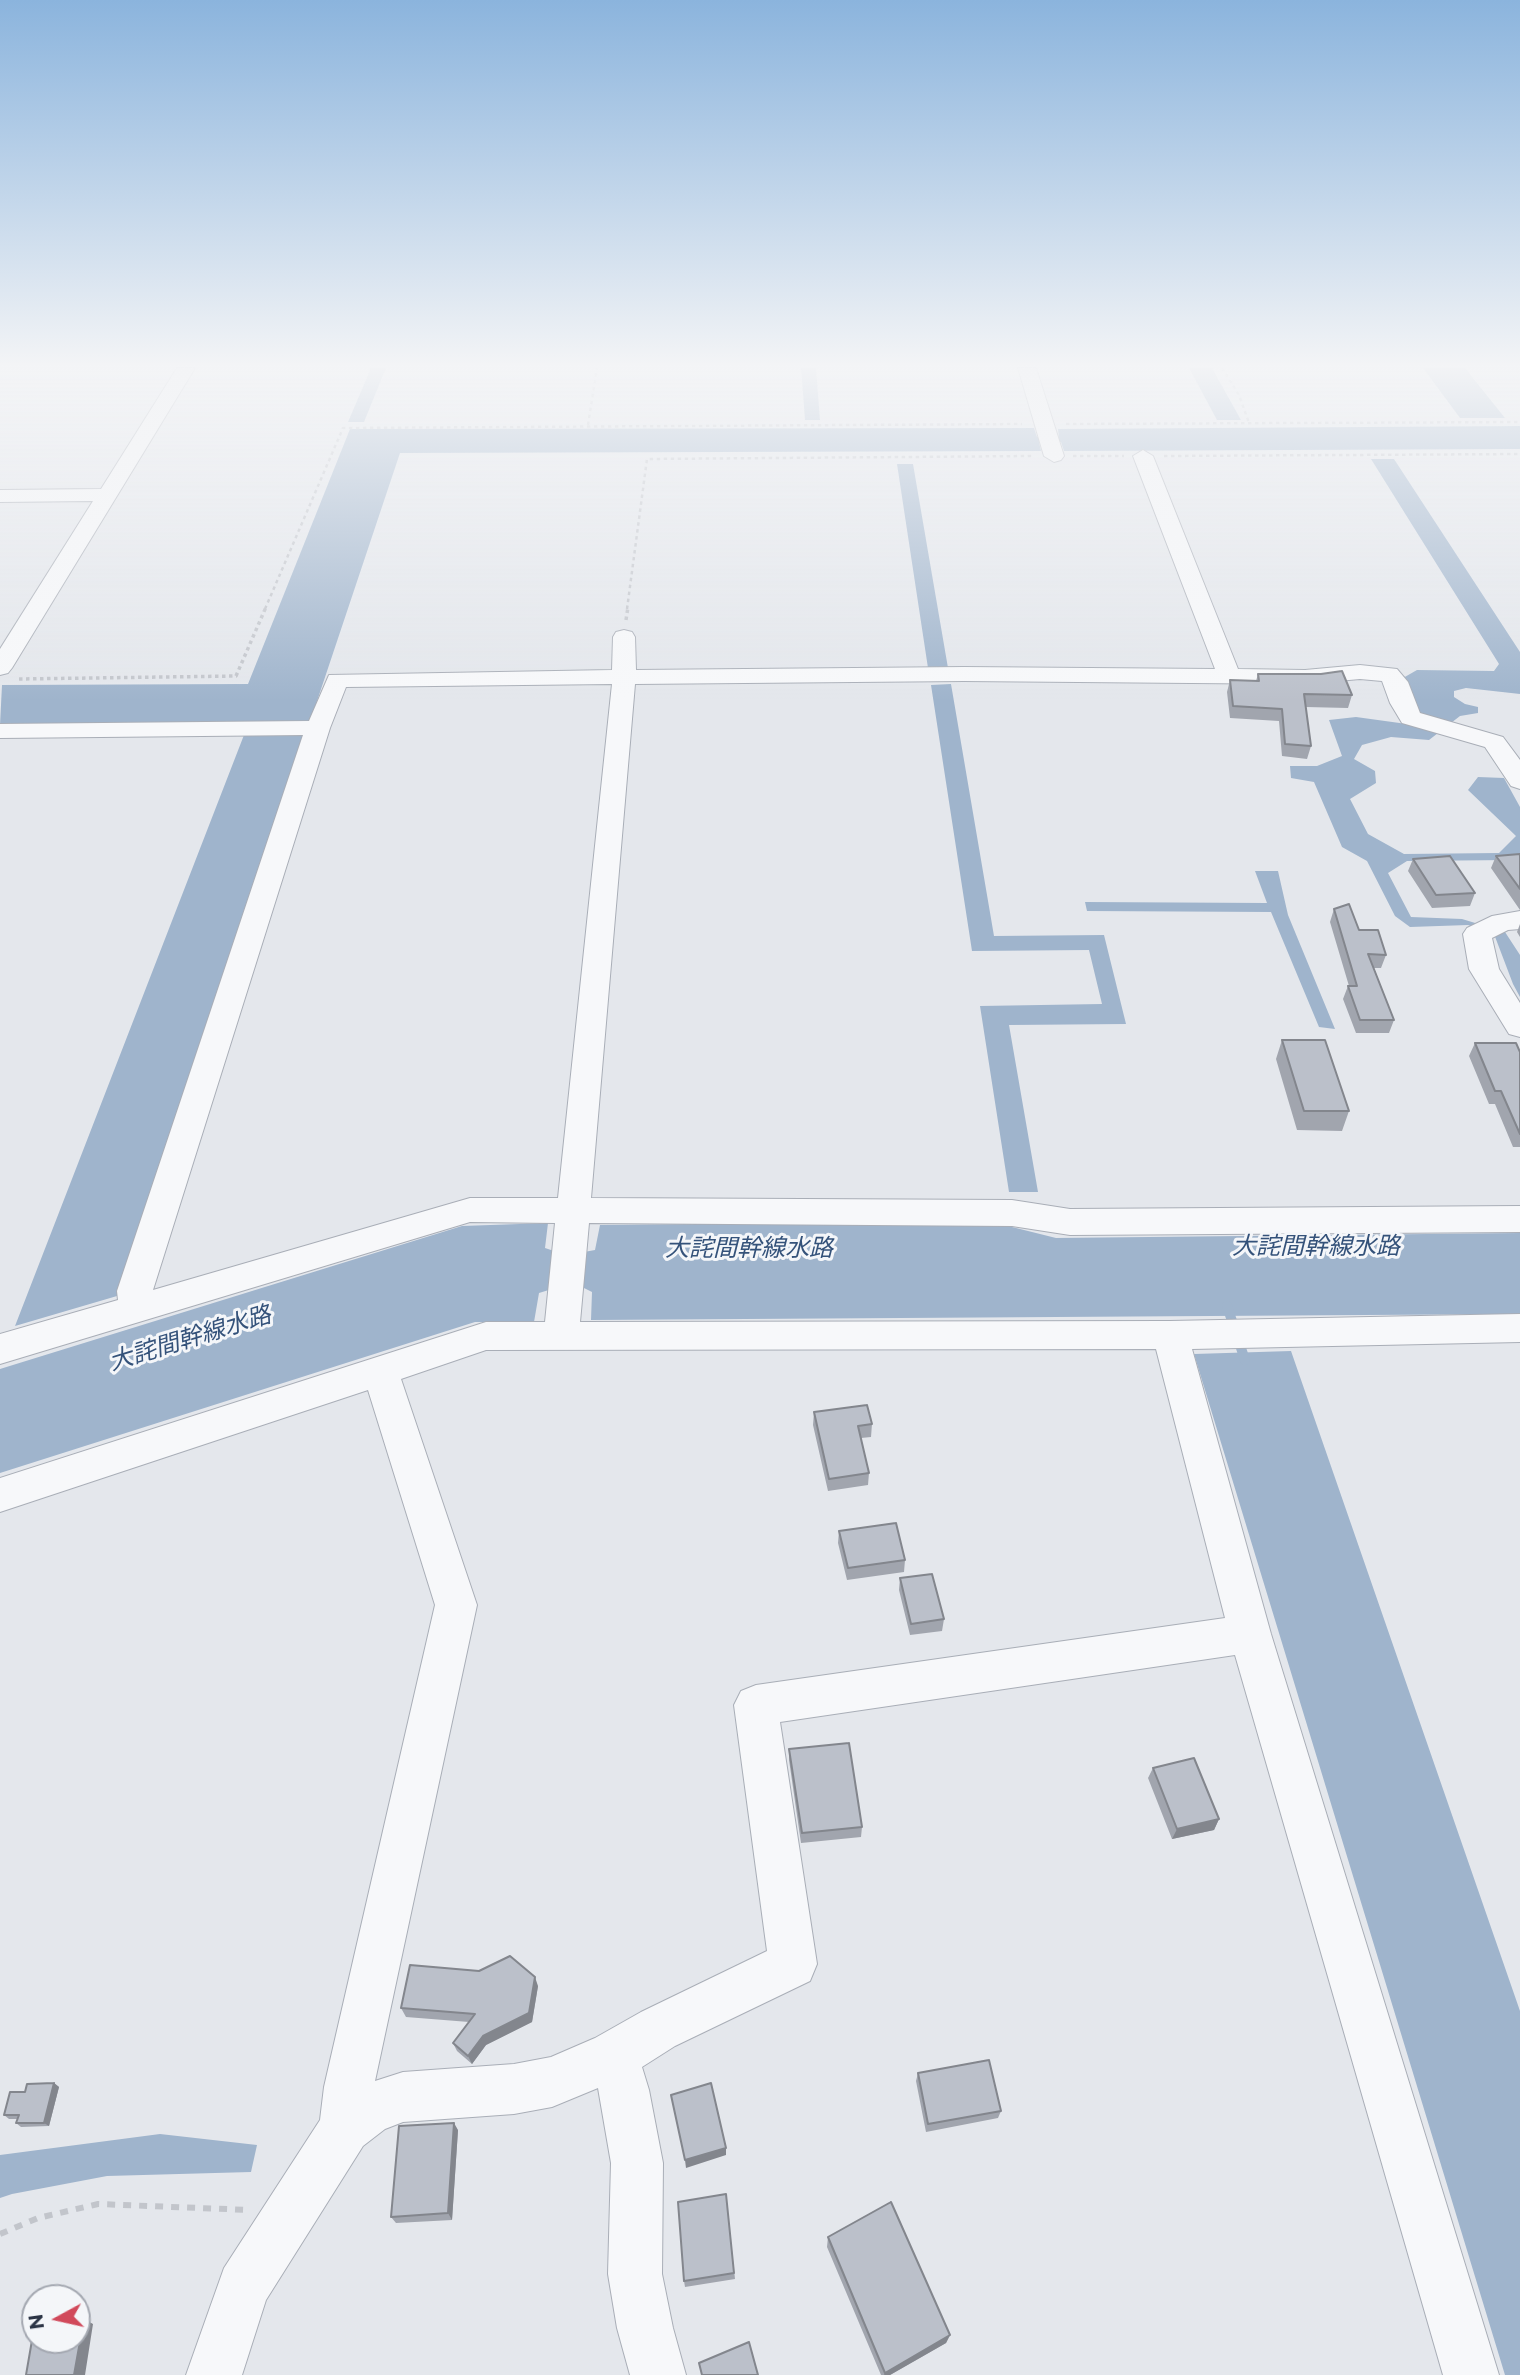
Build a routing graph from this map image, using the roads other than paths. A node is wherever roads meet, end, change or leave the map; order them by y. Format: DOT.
graph roads {
  1 [pos="118,479"];
  2 [pos="1152,479"];
  3 [pos="108,495"];
  4 [pos="0,496"];
  5 [pos="624,638"];
  6 [pos="7,674"];
  7 [pos="1229,676"];
  8 [pos="624,678"];
  9 [pos="318,728"];
  10 [pos="0,731"];
  11 [pos="1520,781"];
  12 [pos="1500,925"];
  13 [pos="1520,1027"];
  14 [pos="572,1209"];
  15 [pos="1520,1219"];
  16 [pos="136,1309"];
  17 [pos="1520,1328"];
  18 [pos="1170,1335"];
  19 [pos="561,1337"];
  20 [pos="0,1349"];
  21 [pos="380,1370"];
  22 [pos="0,1495"];
  23 [pos="1250,1634"];
  24 [pos="614,2056"];
  25 [pos="345,2127"];
  26 [pos="214,2375"];
  27 [pos="658,2375"];
  28 [pos="1471,2375"];
  1 -- 3 [label="street"];
  2 -- 7 [label="street"];
  3 -- 4 [label="street"];
  3 -- 6 [label="street"];
  5 -- 8 [label="street"];
  7 -- 8 [label="street"];
  7 -- 11 [label="street"];
  8 -- 9 [label="street"];
  8 -- 14 [label="street"];
  9 -- 10 [label="street"];
  9 -- 16 [label="street"];
  12 -- 13 [label="street"];
  14 -- 15 [label="street"];
  14 -- 16 [label="street"];
  14 -- 19 [label="street"];
  16 -- 20 [label="street"];
  17 -- 18 [label="street"];
  18 -- 19 [label="street"];
  18 -- 23 [label="street"];
  19 -- 21 [label="street"];
  21 -- 22 [label="street"];
  21 -- 25 [label="street"];
  23 -- 24 [label="street"];
  23 -- 28 [label="street"];
  24 -- 25 [label="street"];
  24 -- 27 [label="street"];
  25 -- 26 [label="street"];
}
